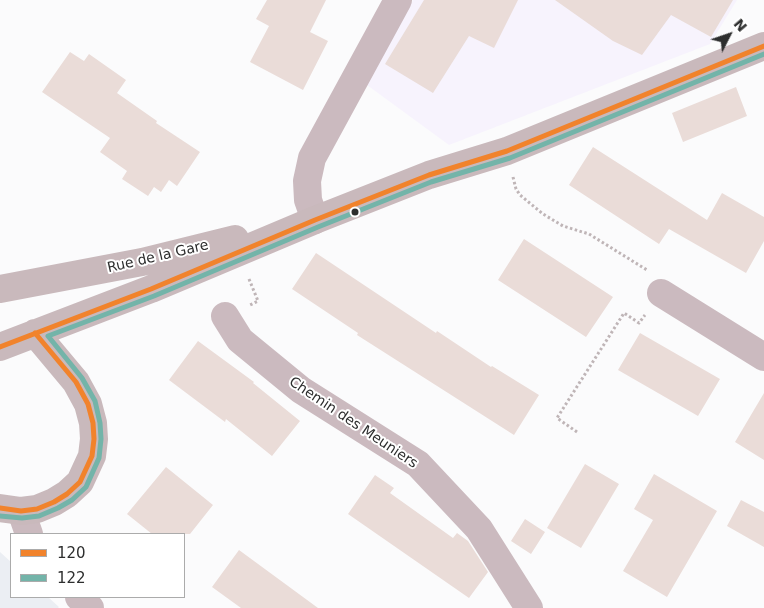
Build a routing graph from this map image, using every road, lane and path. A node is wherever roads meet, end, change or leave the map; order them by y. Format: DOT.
graph roads {
  1 [pos="398,0"];
  2 [pos="764,46"];
  3 [pos="513,175"];
  4 [pos="315,220"];
  5 [pos="249,279"];
  6 [pos="0,289"];
  7 [pos="661,293"];
  8 [pos="258,302"];
  9 [pos="224,316"];
  10 [pos="34,333"];
  11 [pos="0,347"];
  12 [pos="764,357"];
  13 [pos="577,432"];
  14 [pos="17,518"];
  15 [pos="80,598"];
  16 [pos="90,608"];
  17 [pos="528,608"];
  1 -- 4 [label="street"];
  2 -- 4 [label="main road, Rue de la Gare"];
  3 -- 7 [label="path"];
  4 -- 6 [label="main road, Rue de la Gare"];
  4 -- 10 [label="main road, Rue de la Gare"];
  5 -- 8 [label="path"];
  7 -- 12 [label="street"];
  7 -- 13 [label="path"];
  9 -- 17 [label="street, Chemin des Meuniers"];
  10 -- 11 [label="main road, Rue de la Gare"];
  10 -- 14 [label="main road"];
  15 -- 16 [label="street"];
}
